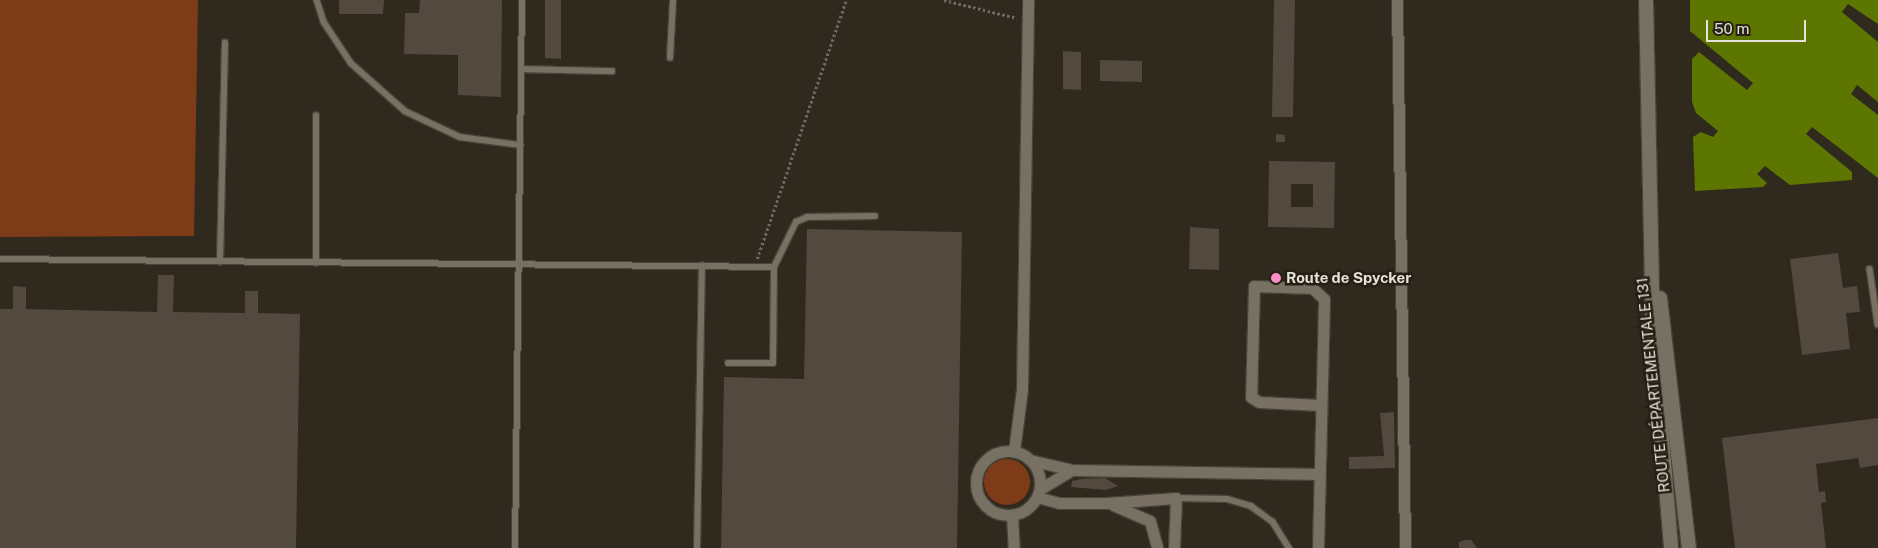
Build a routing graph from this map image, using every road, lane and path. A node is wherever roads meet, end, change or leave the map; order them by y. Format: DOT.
graph roads {
  1 [pos="317,0"];
  2 [pos="522,0"];
  3 [pos="673,0"];
  4 [pos="846,0"];
  5 [pos="944,0"];
  6 [pos="1028,0"];
  7 [pos="1646,0"];
  8 [pos="1398,3"];
  9 [pos="1028,20"];
  10 [pos="225,44"];
  11 [pos="670,58"];
  12 [pos="521,69"];
  13 [pos="612,71"];
  14 [pos="316,116"];
  15 [pos="520,146"];
  16 [pos="875,216"];
  17 [pos="1651,218"];
  18 [pos="0,259"];
  19 [pos="220,262"];
  20 [pos="316,263"];
  21 [pos="518,265"];
  22 [pos="702,266"];
  23 [pos="754,267"];
  24 [pos="774,267"];
  25 [pos="1870,269"];
  26 [pos="1878,324"];
  27 [pos="728,363"];
  28 [pos="1320,405"];
  29 [pos="1014,451"];
  30 [pos="1030,460"];
  31 [pos="1072,470"];
  32 [pos="1319,474"];
  33 [pos="1038,493"];
  34 [pos="1176,498"];
  35 [pos="1107,503"];
  36 [pos="1012,515"];
  37 [pos="515,548"];
  38 [pos="697,548"];
  39 [pos="1014,548"];
  40 [pos="1157,548"];
  41 [pos="1174,548"];
  42 [pos="1289,548"];
  43 [pos="1318,548"];
  44 [pos="1405,548"];
  45 [pos="1671,548"];
  46 [pos="1689,548"];
  1 -- 15 [label="lane"];
  2 -- 12 [label="lane"];
  3 -- 11 [label="lane"];
  4 -- 23 [label="path"];
  5 -- 9 [label="path"];
  6 -- 9 [label="street"];
  7 -- 17 [label="main road, ROUTE DÉPARTEMENTALE 131"];
  8 -- 44 [label="street"];
  9 -- 29 [label="street"];
  10 -- 19 [label="lane"];
  12 -- 13 [label="lane"];
  12 -- 15 [label="lane"];
  14 -- 20 [label="lane"];
  15 -- 21 [label="lane"];
  16 -- 24 [label="lane"];
  17 -- 45 [label="main road, ROUTE DÉPARTEMENTALE 131"];
  17 -- 46 [label="main road, ROUTE DÉPARTEMENTALE 131"];
  18 -- 19 [label="lane"];
  19 -- 20 [label="lane"];
  20 -- 21 [label="lane"];
  21 -- 22 [label="lane"];
  21 -- 37 [label="lane"];
  22 -- 23 [label="lane"];
  22 -- 38 [label="lane"];
  23 -- 24 [label="lane"];
  24 -- 27 [label="lane"];
  25 -- 26 [label="lane"];
  28 -- 28 [label="street"];
  28 -- 32 [label="street"];
  29 -- 30 [label="street"];
  29 -- 36 [label="street"];
  30 -- 31 [label="street"];
  30 -- 33 [label="street"];
  31 -- 32 [label="street"];
  31 -- 33 [label="street"];
  32 -- 43 [label="street"];
  33 -- 35 [label="street"];
  33 -- 36 [label="street"];
  34 -- 35 [label="street"];
  34 -- 41 [label="street"];
  34 -- 42 [label="lane"];
  35 -- 40 [label="street"];
  36 -- 39 [label="street"];
}
